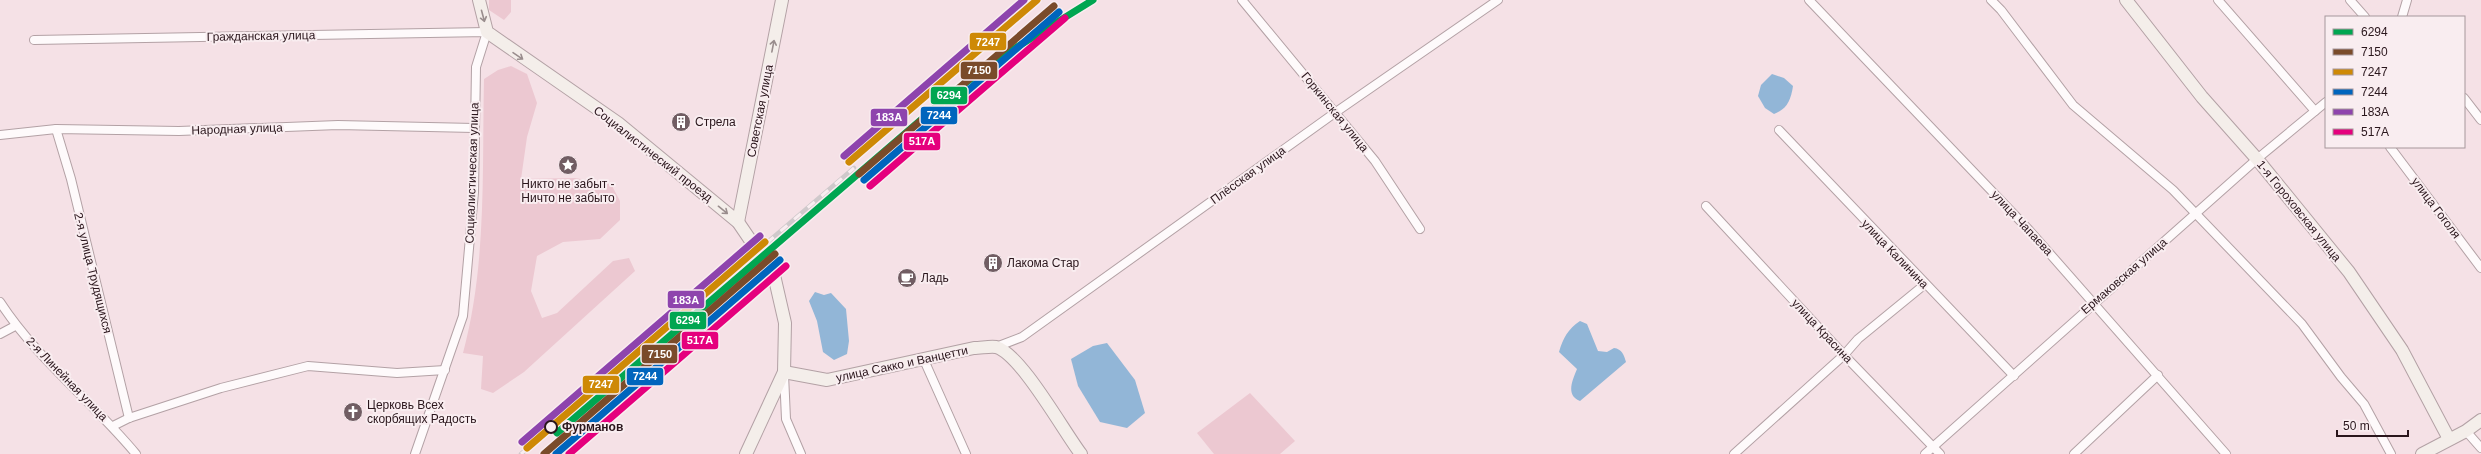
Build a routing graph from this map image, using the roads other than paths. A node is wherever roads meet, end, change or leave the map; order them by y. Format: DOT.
graph roads {
  1 [pos="479,0"];
  2 [pos="782,0"];
  3 [pos="1242,0"];
  4 [pos="1498,0"];
  5 [pos="1809,0"];
  6 [pos="1991,0"];
  7 [pos="2126,0"];
  8 [pos="2218,0"];
  9 [pos="2350,0"];
  10 [pos="2407,0"];
  11 [pos="2364,16"];
  12 [pos="2402,16"];
  13 [pos="487,32"];
  14 [pos="34,40"];
  15 [pos="2465,99"];
  16 [pos="2325,103"];
  17 [pos="2315,111"];
  18 [pos="1336,112"];
  19 [pos="2481,120"];
  20 [pos="474,128"];
  21 [pos="56,129"];
  22 [pos="1778,130"];
  23 [pos="0,135"];
  24 [pos="2391,148"];
  25 [pos="2256,159"];
  26 [pos="1706,206"];
  27 [pos="2195,214"];
  28 [pos="738,222"];
  29 [pos="1420,229"];
  30 [pos="2481,268"];
  31 [pos="1924,285"];
  32 [pos="0,302"];
  33 [pos="2094,302"];
  34 [pos="15,326"];
  35 [pos="0,334"];
  36 [pos="996,347"];
  37 [pos="1844,355"];
  38 [pos="924,360"];
  39 [pos="445,370"];
  40 [pos="784,372"];
  41 [pos="2158,375"];
  42 [pos="2014,376"];
  43 [pos="129,418"];
  44 [pos="2481,420"];
  45 [pos="113,426"];
  46 [pos="2466,431"];
  47 [pos="2449,439"];
  48 [pos="1933,446"];
  49 [pos="2481,448"];
  50 [pos="136,454"];
  51 [pos="415,454"];
  52 [pos="746,454"];
  53 [pos="801,454"];
  54 [pos="966,454"];
  55 [pos="1082,454"];
  56 [pos="1734,454"];
  57 [pos="1925,454"];
  58 [pos="1940,454"];
  59 [pos="2074,454"];
  60 [pos="2226,454"];
  61 [pos="2391,454"];
  62 [pos="2422,454"];
  1 -- 13 [label="main road, one-way"];
  28 -- 2 [label="main road, Советская улица, one-way"];
  3 -- 18 [label="street, Горкинская улица"];
  4 -- 18 [label="street, Плёсская улица"];
  5 -- 33 [label="street, улица Чапаева"];
  6 -- 27 [label="street"];
  7 -- 25 [label="main road, 1-я Гороховская улица"];
  8 -- 17 [label="street"];
  9 -- 11 [label="street"];
  10 -- 12 [label="street"];
  13 -- 14 [label="street, Гражданская улица"];
  13 -- 20 [label="street, Социалистическая улица"];
  13 -- 28 [label="main road, Социалистический проезд, one-way"];
  15 -- 19 [label="street"];
  16 -- 17 [label="street, Ермаковская улица"];
  17 -- 25 [label="street, Ермаковская улица"];
  18 -- 29 [label="street, Горкинская улица"];
  18 -- 36 [label="street, Плёсская улица"];
  20 -- 21 [label="street, Народная улица"];
  20 -- 39 [label="street, Социалистическая улица"];
  21 -- 23 [label="street, Народная улица"];
  21 -- 43 [label="street, 2-я улица Трудящихся"];
  22 -- 31 [label="street, улица Калинина"];
  24 -- 30 [label="street, улица Гоголя"];
  25 -- 27 [label="street, Ермаковская улица"];
  25 -- 47 [label="main road, 1-я Гороховская улица"];
  26 -- 37 [label="street, улица Красина"];
  27 -- 33 [label="street, Ермаковская улица"];
  27 -- 61 [label="street"];
  28 -- 40 [label="main road, Социалистический проезд"];
  31 -- 37 [label="street"];
  31 -- 42 [label="street, улица Калинина"];
  32 -- 34 [label="street, 2-я Линейная улица"];
  33 -- 41 [label="street, улица Чапаева"];
  33 -- 42 [label="street, Ермаковская улица"];
  34 -- 35 [label="street"];
  34 -- 45 [label="street, 2-я Линейная улица"];
  36 -- 38 [label="main road, улица Сакко и Ванцетти"];
  36 -- 55 [label="main road"];
  37 -- 48 [label="street, улица Красина"];
  37 -- 56 [label="street"];
  38 -- 40 [label="main road, улица Сакко и Ванцетти"];
  38 -- 54 [label="street"];
  39 -- 43 [label="street"];
  39 -- 51 [label="street, Социалистическая улица"];
  40 -- 52 [label="main road"];
  40 -- 53 [label="street"];
  41 -- 59 [label="street"];
  41 -- 60 [label="street, улица Чапаева"];
  42 -- 48 [label="street, Ермаковская улица"];
  43 -- 45 [label="street"];
  44 -- 46 [label="main road"];
  45 -- 50 [label="street, 2-я Линейная улица"];
  46 -- 47 [label="main road"];
  46 -- 49 [label="street"];
  47 -- 62 [label="main road"];
  48 -- 57 [label="street, Ермаковская улица"];
  48 -- 58 [label="street, улица Красина"];
}
